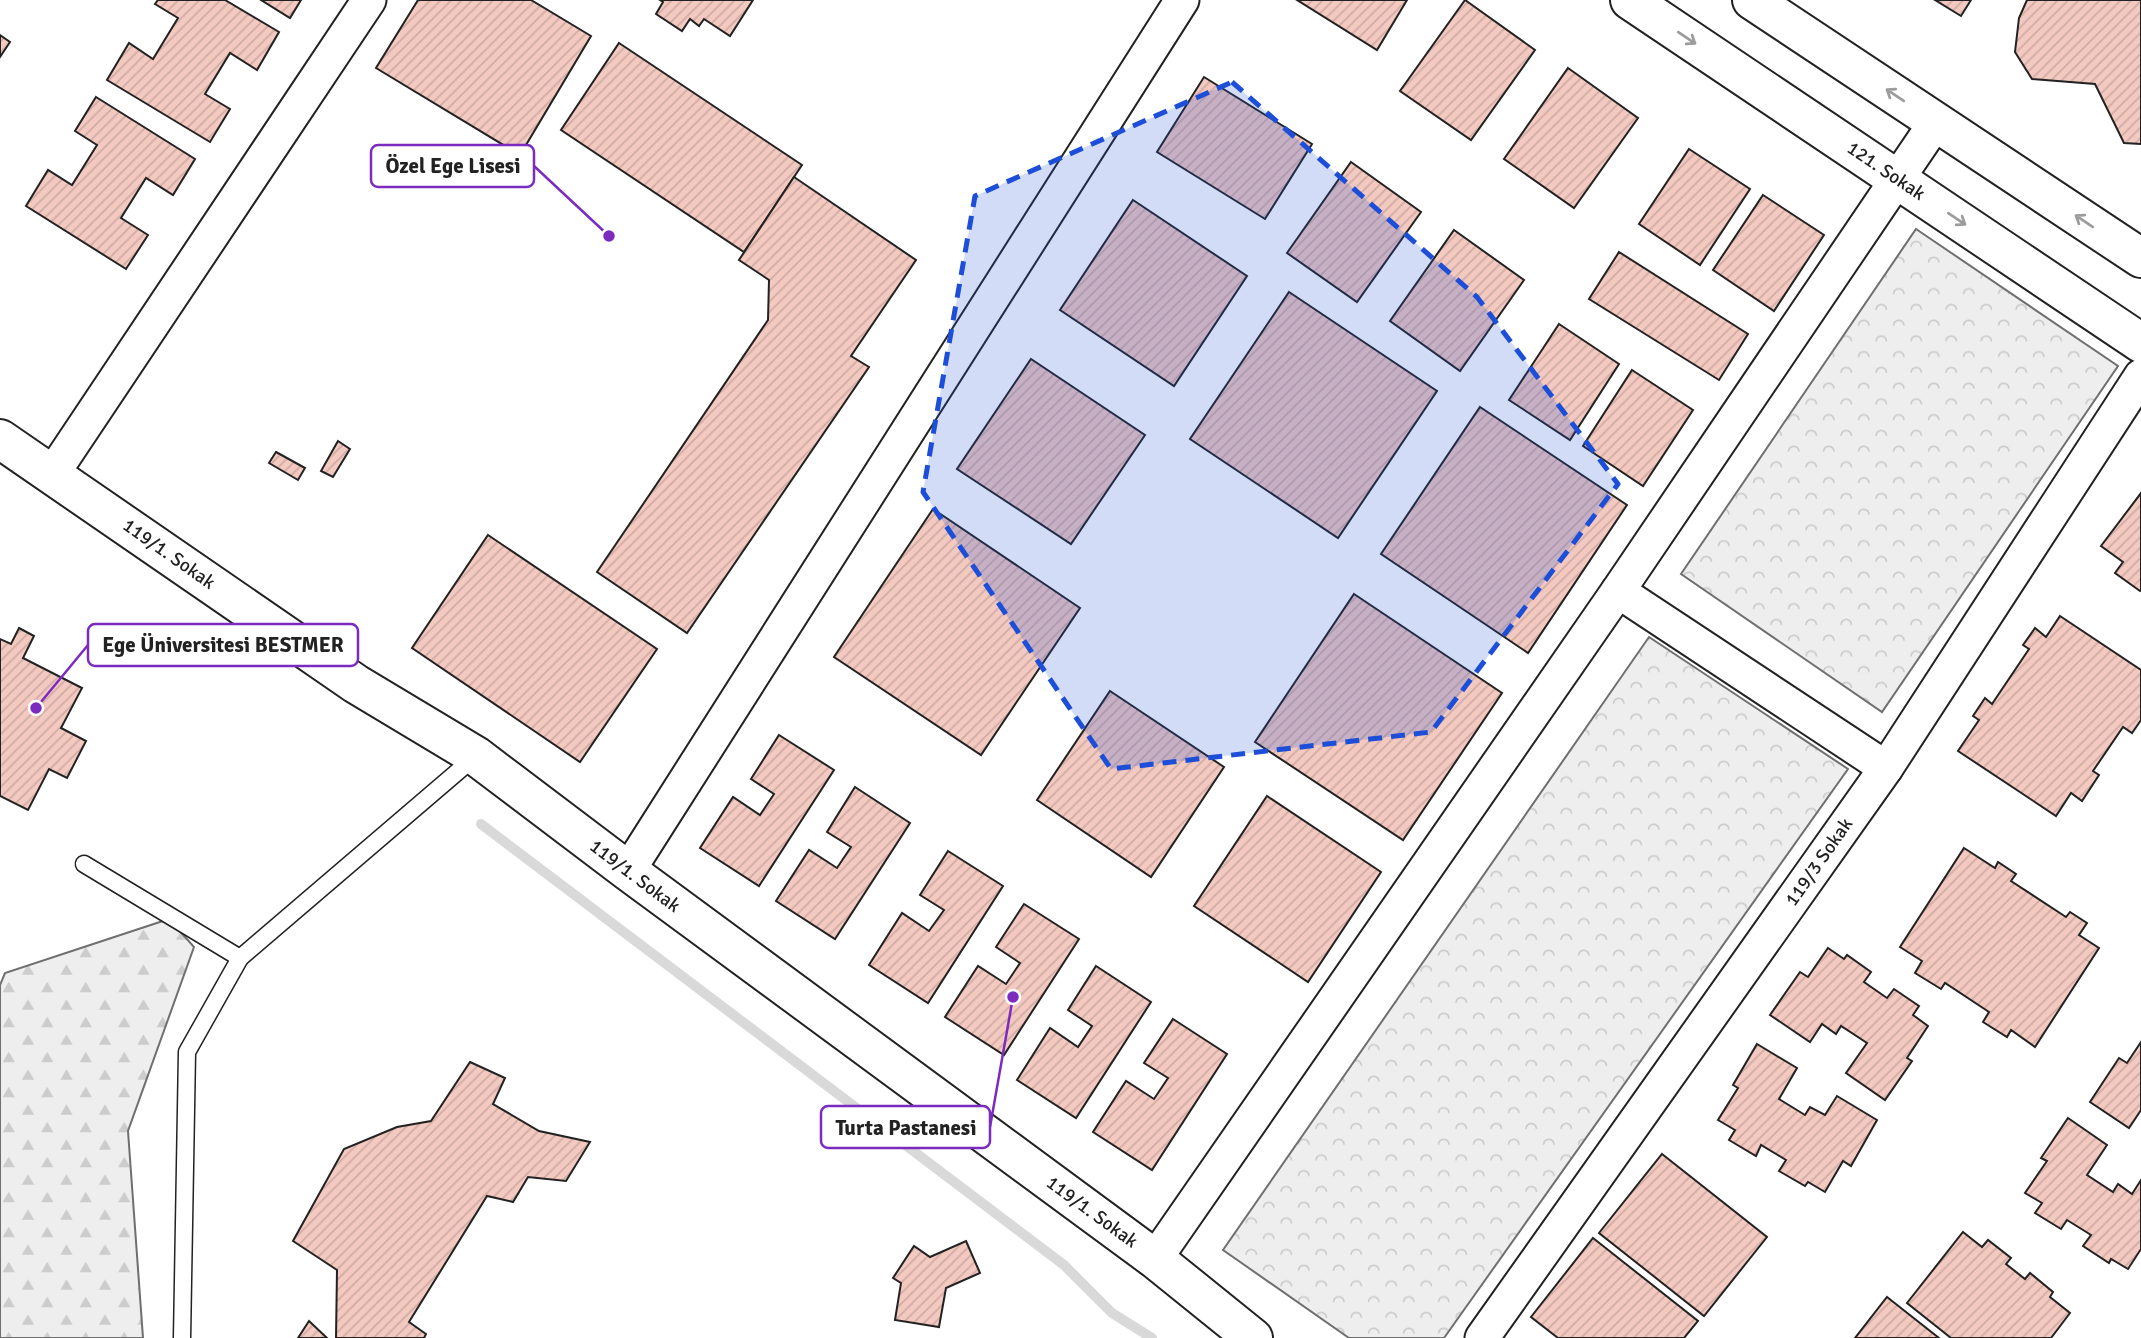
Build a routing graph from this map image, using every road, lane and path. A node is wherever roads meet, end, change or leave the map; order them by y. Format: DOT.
graph roads {
  1 [pos="369,0"];
  2 [pos="1182,0"];
  3 [pos="1630,0"];
  4 [pos="1752,0"];
  5 [pos="1936,122"];
  6 [pos="1898,179"];
  7 [pos="2141,258"];
  8 [pos="2141,343"];
  9 [pos="2141,376"];
  10 [pos="0,439"];
  11 [pos="53,473"];
  12 [pos="1618,591"];
  13 [pos="476,756"];
  14 [pos="1886,768"];
  15 [pos="85,864"];
  16 [pos="628,871"];
  17 [pos="240,958"];
  18 [pos="1155,1259"];
  19 [pos="182,1338"];
  20 [pos="1253,1338"];
  21 [pos="1482,1338"];
  1 -- 11 [label="street"];
  2 -- 16 [label="street"];
  3 -- 6 [label="street, 121. Sokak, one-way"];
  5 -- 4 [label="street, one-way"];
  5 -- 6 [label="street"];
  7 -- 5 [label="street, one-way"];
  6 -- 8 [label="street, 121. Sokak, one-way"];
  6 -- 12 [label="street"];
  9 -- 14 [label="street, 119/3 Sokak"];
  10 -- 11 [label="street, 119/1. Sokak"];
  11 -- 13 [label="street, 119/1. Sokak"];
  12 -- 14 [label="street"];
  12 -- 18 [label="street"];
  13 -- 16 [label="street, 119/1. Sokak"];
  13 -- 17 [label="lane"];
  14 -- 21 [label="street, 119/3 Sokak"];
  15 -- 17 [label="lane"];
  16 -- 18 [label="street, 119/1. Sokak"];
  17 -- 19 [label="lane"];
  18 -- 20 [label="street, 119/1. Sokak"];
}
